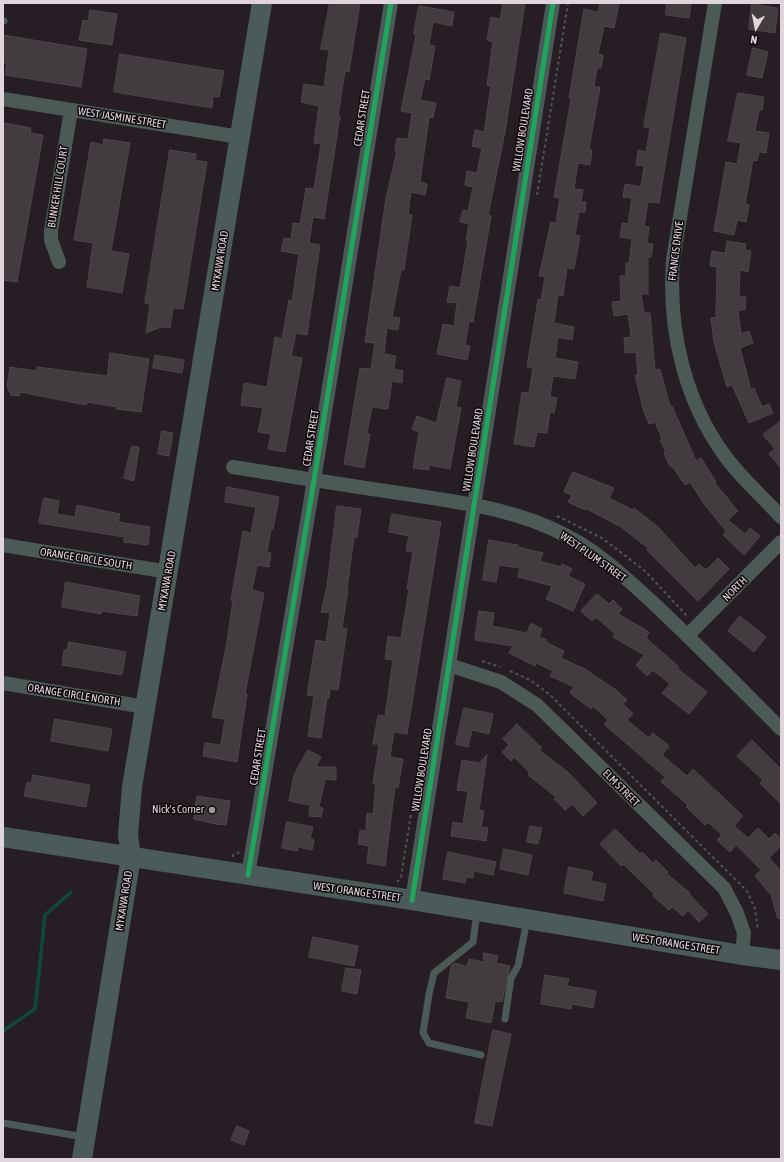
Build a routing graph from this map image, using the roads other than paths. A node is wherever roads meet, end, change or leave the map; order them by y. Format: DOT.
graph roads {
  1 [pos="262,3"];
  2 [pos="391,3"];
  3 [pos="553,3"];
  4 [pos="715,3"];
  5 [pos="3,99"];
  6 [pos="71,110"];
  7 [pos="240,137"];
  8 [pos="59,262"];
  9 [pos="233,467"];
  10 [pos="314,480"];
  11 [pos="474,504"];
  12 [pos="781,517"];
  13 [pos="781,542"];
  14 [pos="3,545"];
  15 [pos="169,572"];
  16 [pos="693,631"];
  17 [pos="449,665"];
  18 [pos="3,683"];
  19 [pos="145,707"];
  20 [pos="781,729"];
  21 [pos="3,837"];
  22 [pos="131,857"];
  23 [pos="248,876"];
  24 [pos="412,900"];
  25 [pos="477,912"];
  26 [pos="527,920"];
  27 [pos="742,955"];
  28 [pos="781,960"];
  29 [pos="505,1018"];
  30 [pos="480,1055"];
  31 [pos="3,1123"];
  32 [pos="86,1137"];
  33 [pos="82,1159"];
  1 -- 7 [label="main road, MYKAWA ROAD"];
  2 -- 10 [label="street, CEDAR STREET"];
  3 -- 11 [label="street, WILLOW BOULEVARD"];
  4 -- 12 [label="street, FRANCIS DRIVE"];
  5 -- 6 [label="street, WEST JASMINE STREET"];
  6 -- 7 [label="street, WEST JASMINE STREET"];
  6 -- 8 [label="street, BUNKER HILL COURT"];
  7 -- 15 [label="main road, MYKAWA ROAD"];
  9 -- 10 [label="street, WEST PLUM STREET"];
  10 -- 11 [label="street, WEST PLUM STREET"];
  10 -- 23 [label="street, CEDAR STREET"];
  11 -- 16 [label="street, WEST PLUM STREET"];
  11 -- 17 [label="street, WILLOW BOULEVARD"];
  13 -- 16 [label="street, NORTH"];
  14 -- 15 [label="street, ORANGE CIRCLE SOUTH"];
  15 -- 19 [label="main road, MYKAWA ROAD"];
  16 -- 20 [label="street, WEST PLUM STREET"];
  17 -- 24 [label="street, WILLOW BOULEVARD"];
  17 -- 27 [label="street, ELM STREET"];
  18 -- 19 [label="street, ORANGE CIRCLE NORTH"];
  19 -- 22 [label="main road, MYKAWA ROAD"];
  21 -- 22 [label="main road, WEST ORANGE STREET"];
  22 -- 23 [label="main road, WEST ORANGE STREET"];
  22 -- 32 [label="main road, MYKAWA ROAD"];
  23 -- 24 [label="main road, WEST ORANGE STREET"];
  24 -- 25 [label="main road, WEST ORANGE STREET"];
  25 -- 26 [label="main road, WEST ORANGE STREET"];
  25 -- 30 [label="lane"];
  26 -- 27 [label="main road, WEST ORANGE STREET"];
  26 -- 29 [label="lane"];
  27 -- 28 [label="main road, WEST ORANGE STREET"];
  31 -- 32 [label="lane"];
  32 -- 33 [label="main road, MYKAWA ROAD"];
}
